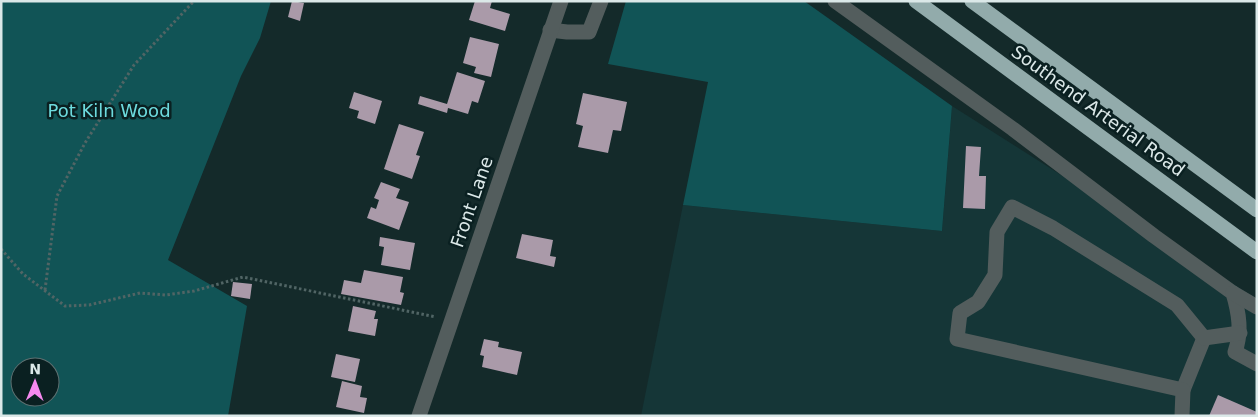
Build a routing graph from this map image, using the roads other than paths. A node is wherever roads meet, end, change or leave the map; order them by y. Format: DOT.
graph roads {
  1 [pos="561,1"];
  2 [pos="601,1"];
  3 [pos="835,1"];
  4 [pos="916,1"];
  5 [pos="972,1"];
  6 [pos="550,30"];
  7 [pos="1257,210"];
  8 [pos="1257,252"];
  9 [pos="1233,293"];
  10 [pos="1257,307"];
  11 [pos="1240,333"];
  12 [pos="1204,338"];
  13 [pos="1257,364"];
  14 [pos="1183,390"];
  15 [pos="419,416"];
  16 [pos="1182,416"];
  1 -- 6 [label="street, Front Lane"];
  2 -- 6 [label="street"];
  3 -- 9 [label="street"];
  4 -- 8 [label="highway, Southend Arterial Road"];
  5 -- 7 [label="highway, Southend Arterial Road"];
  6 -- 15 [label="street, Front Lane"];
  9 -- 10 [label="street"];
  9 -- 11 [label="street"];
  11 -- 12 [label="street"];
  11 -- 13 [label="street"];
  12 -- 14 [label="street"];
  12 -- 14 [label="street"];
  14 -- 16 [label="street"];
}
